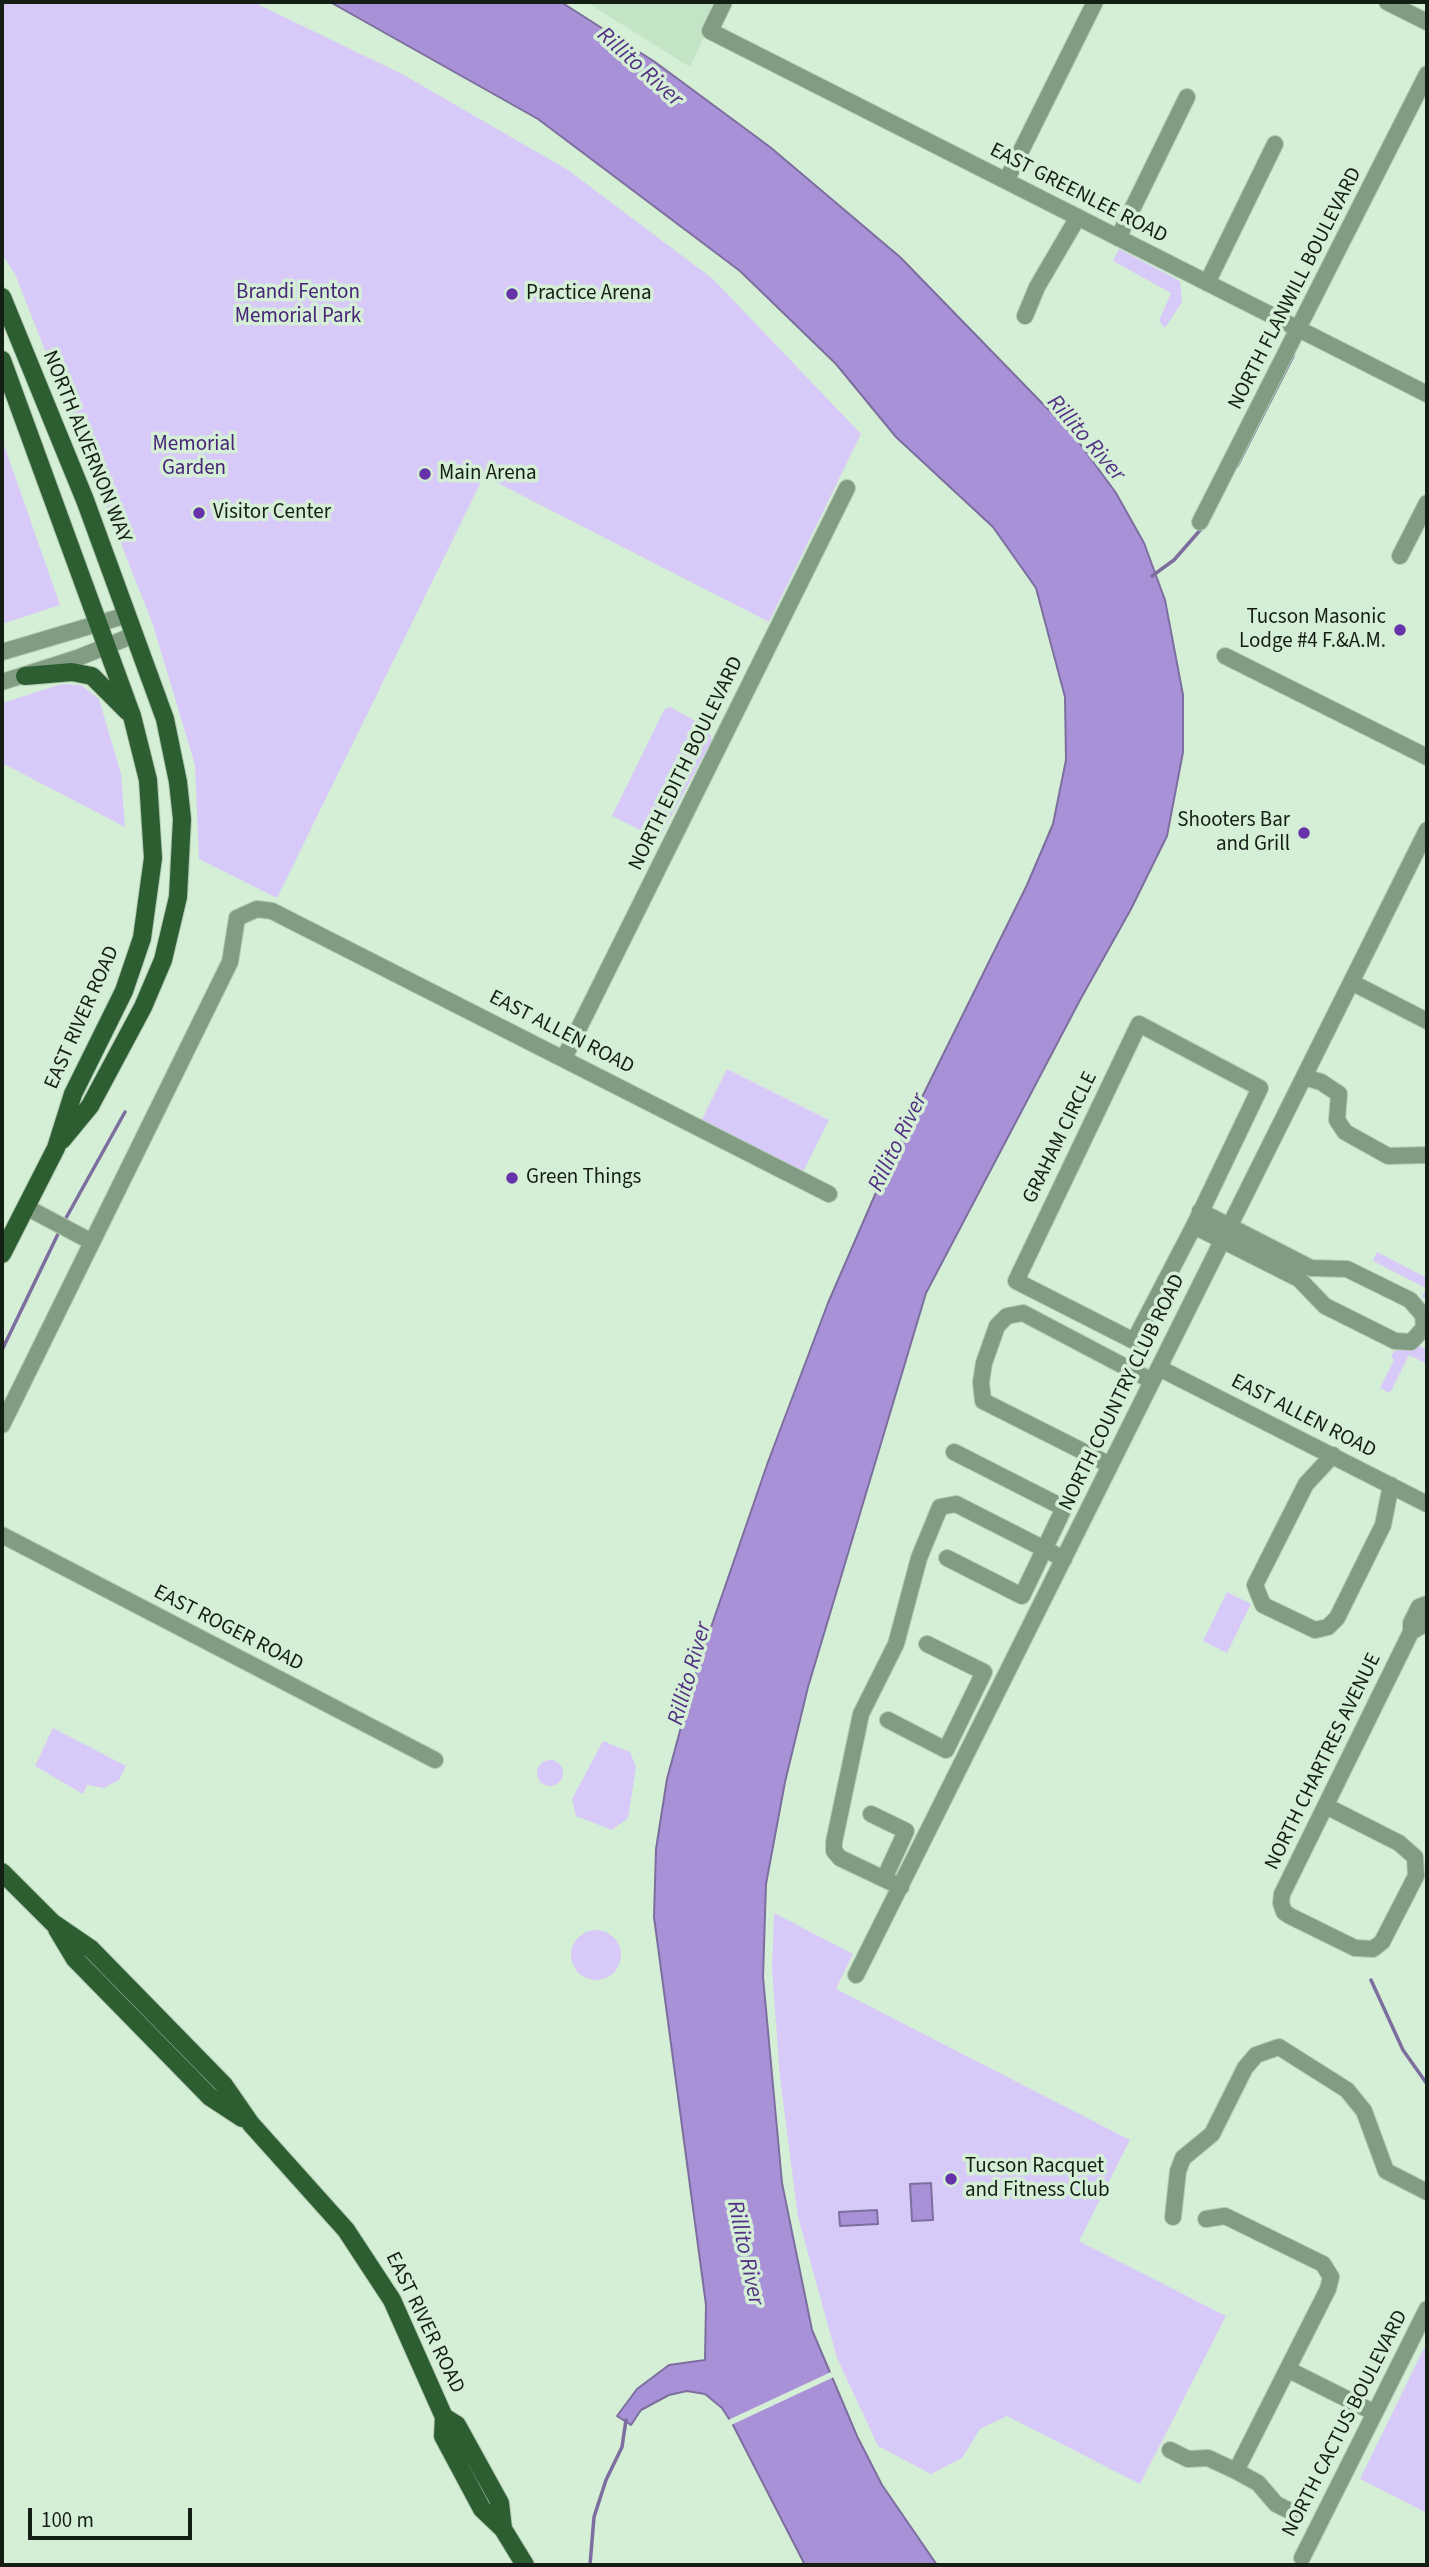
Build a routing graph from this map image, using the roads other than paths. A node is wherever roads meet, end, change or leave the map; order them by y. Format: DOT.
graph roads {
  1 [pos="724,2"];
  2 [pos="1095,2"];
  3 [pos="1387,2"];
  4 [pos="1427,22"];
  5 [pos="1427,74"];
  6 [pos="1187,97"];
  7 [pos="1275,144"];
  8 [pos="1006,181"];
  9 [pos="1078,217"];
  10 [pos="1118,238"];
  11 [pos="1207,283"];
  12 [pos="2,297"];
  13 [pos="1025,316"];
  14 [pos="1300,330"];
  15 [pos="2,359"];
  16 [pos="1427,394"];
  17 [pos="847,488"];
  18 [pos="1427,503"];
  19 [pos="1200,522"];
  20 [pos="1400,556"];
  21 [pos="127,615"];
  22 [pos="99,624"];
  23 [pos="134,635"];
  24 [pos="107,647"];
  25 [pos="2,652"];
  26 [pos="1225,656"];
  27 [pos="25,676"];
  28 [pos="2,682"];
  29 [pos="132,716"];
  30 [pos="1427,757"];
  31 [pos="1427,830"];
  32 [pos="1351,982"];
  33 [pos="1427,1021"];
  34 [pos="564,1058"];
  35 [pos="1304,1077"];
  36 [pos="56,1148"];
  37 [pos="1427,1155"];
  38 [pos="829,1194"];
  39 [pos="26,1207"];
  40 [pos="1197,1219"];
  41 [pos="1226,1233"];
  42 [pos="92,1242"];
  43 [pos="2,1254"];
  44 [pos="1156,1375"];
  45 [pos="2,1425"];
  46 [pos="954,1452"];
  47 [pos="1333,1455"];
  48 [pos="1110,1465"];
  49 [pos="1391,1485"];
  50 [pos="1427,1504"];
  51 [pos="2,1535"];
  52 [pos="1045,1549"];
  53 [pos="947,1558"];
  54 [pos="1064,1559"];
  55 [pos="1427,1604"];
  56 [pos="1427,1617"];
  57 [pos="1411,1632"];
  58 [pos="927,1644"];
  59 [pos="964,1714"];
  60 [pos="888,1720"];
  61 [pos="981,1724"];
  62 [pos="435,1760"];
  63 [pos="1326,1805"];
  64 [pos="871,1814"];
  65 [pos="2,1871"];
  66 [pos="884,1879"];
  67 [pos="901,1887"];
  68 [pos="856,1975"];
  69 [pos="1427,2192"];
  70 [pos="1173,2217"];
  71 [pos="1206,2219"];
  72 [pos="1427,2309"];
  73 [pos="1289,2370"];
  74 [pos="1376,2413"];
  75 [pos="1170,2450"];
  76 [pos="1236,2471"];
  77 [pos="1292,2512"];
  78 [pos="1302,2558"];
  79 [pos="523,2565"];
  1 -- 8 [label="street, EAST GREENLEE ROAD"];
  2 -- 8 [label="street"];
  3 -- 4 [label="street"];
  5 -- 14 [label="street, NORTH FLANWILL BOULEVARD"];
  6 -- 10 [label="street"];
  7 -- 11 [label="street"];
  8 -- 9 [label="street, EAST GREENLEE ROAD"];
  9 -- 10 [label="street, EAST GREENLEE ROAD"];
  9 -- 13 [label="street"];
  10 -- 11 [label="street, EAST GREENLEE ROAD"];
  11 -- 14 [label="street, EAST GREENLEE ROAD"];
  12 -- 21 [label="main road, NORTH ALVERNON WAY"];
  14 -- 16 [label="street, EAST GREENLEE ROAD"];
  14 -- 19 [label="street, NORTH FLANWILL BOULEVARD"];
  15 -- 22 [label="main road"];
  17 -- 34 [label="street, NORTH EDITH BOULEVARD"];
  18 -- 20 [label="street"];
  21 -- 22 [label="street"];
  21 -- 23 [label="main road, NORTH ALVERNON WAY"];
  22 -- 24 [label="main road, EAST RIVER ROAD"];
  22 -- 25 [label="street"];
  23 -- 24 [label="street"];
  23 -- 36 [label="main road, EAST RIVER ROAD"];
  24 -- 27 [label="street"];
  24 -- 29 [label="main road, EAST RIVER ROAD"];
  26 -- 30 [label="street"];
  27 -- 28 [label="street"];
  27 -- 29 [label="main road"];
  29 -- 36 [label="main road, EAST RIVER ROAD"];
  31 -- 32 [label="street, NORTH COUNTRY CLUB ROAD"];
  32 -- 33 [label="street"];
  32 -- 35 [label="street, NORTH COUNTRY CLUB ROAD"];
  34 -- 38 [label="street, EAST ALLEN ROAD"];
  34 -- 42 [label="street, EAST ALLEN ROAD"];
  35 -- 37 [label="street"];
  35 -- 41 [label="street, NORTH COUNTRY CLUB ROAD"];
  36 -- 39 [label="main road, EAST RIVER ROAD"];
  39 -- 42 [label="street"];
  39 -- 43 [label="main road, EAST RIVER ROAD"];
  40 -- 40 [label="street, GRAHAM CIRCLE"];
  40 -- 41 [label="street"];
  41 -- 41 [label="street"];
  41 -- 44 [label="street, NORTH COUNTRY CLUB ROAD"];
  42 -- 45 [label="street"];
  44 -- 47 [label="street, EAST ALLEN ROAD"];
  44 -- 48 [label="street, NORTH COUNTRY CLUB ROAD"];
  44 -- 48 [label="street, EAST ALLEN ROAD"];
  46 -- 52 [label="street"];
  47 -- 49 [label="street, EAST ALLEN ROAD"];
  47 -- 49 [label="street"];
  48 -- 54 [label="street, NORTH COUNTRY CLUB ROAD"];
  49 -- 50 [label="street, EAST ALLEN ROAD"];
  51 -- 62 [label="street, EAST ROGER ROAD"];
  52 -- 53 [label="street"];
  52 -- 54 [label="street"];
  52 -- 66 [label="street"];
  54 -- 61 [label="street, NORTH COUNTRY CLUB ROAD"];
  55 -- 57 [label="street, NORTH CHARTRES AVENUE"];
  56 -- 57 [label="street, NORTH CHARTRES AVENUE"];
  57 -- 63 [label="street, NORTH CHARTRES AVENUE"];
  58 -- 59 [label="street"];
  59 -- 60 [label="street"];
  59 -- 61 [label="street"];
  61 -- 67 [label="street, NORTH COUNTRY CLUB ROAD"];
  63 -- 63 [label="street, NORTH CHARTRES AVENUE"];
  64 -- 66 [label="street"];
  65 -- 79 [label="main road, EAST RIVER ROAD"];
  66 -- 67 [label="street"];
  67 -- 68 [label="street, NORTH COUNTRY CLUB ROAD"];
  69 -- 70 [label="street"];
  71 -- 73 [label="street"];
  72 -- 74 [label="street, NORTH CACTUS BOULEVARD"];
  73 -- 74 [label="street"];
  73 -- 76 [label="street"];
  74 -- 78 [label="street, NORTH CACTUS BOULEVARD"];
  75 -- 76 [label="street"];
  76 -- 77 [label="street"];
}
